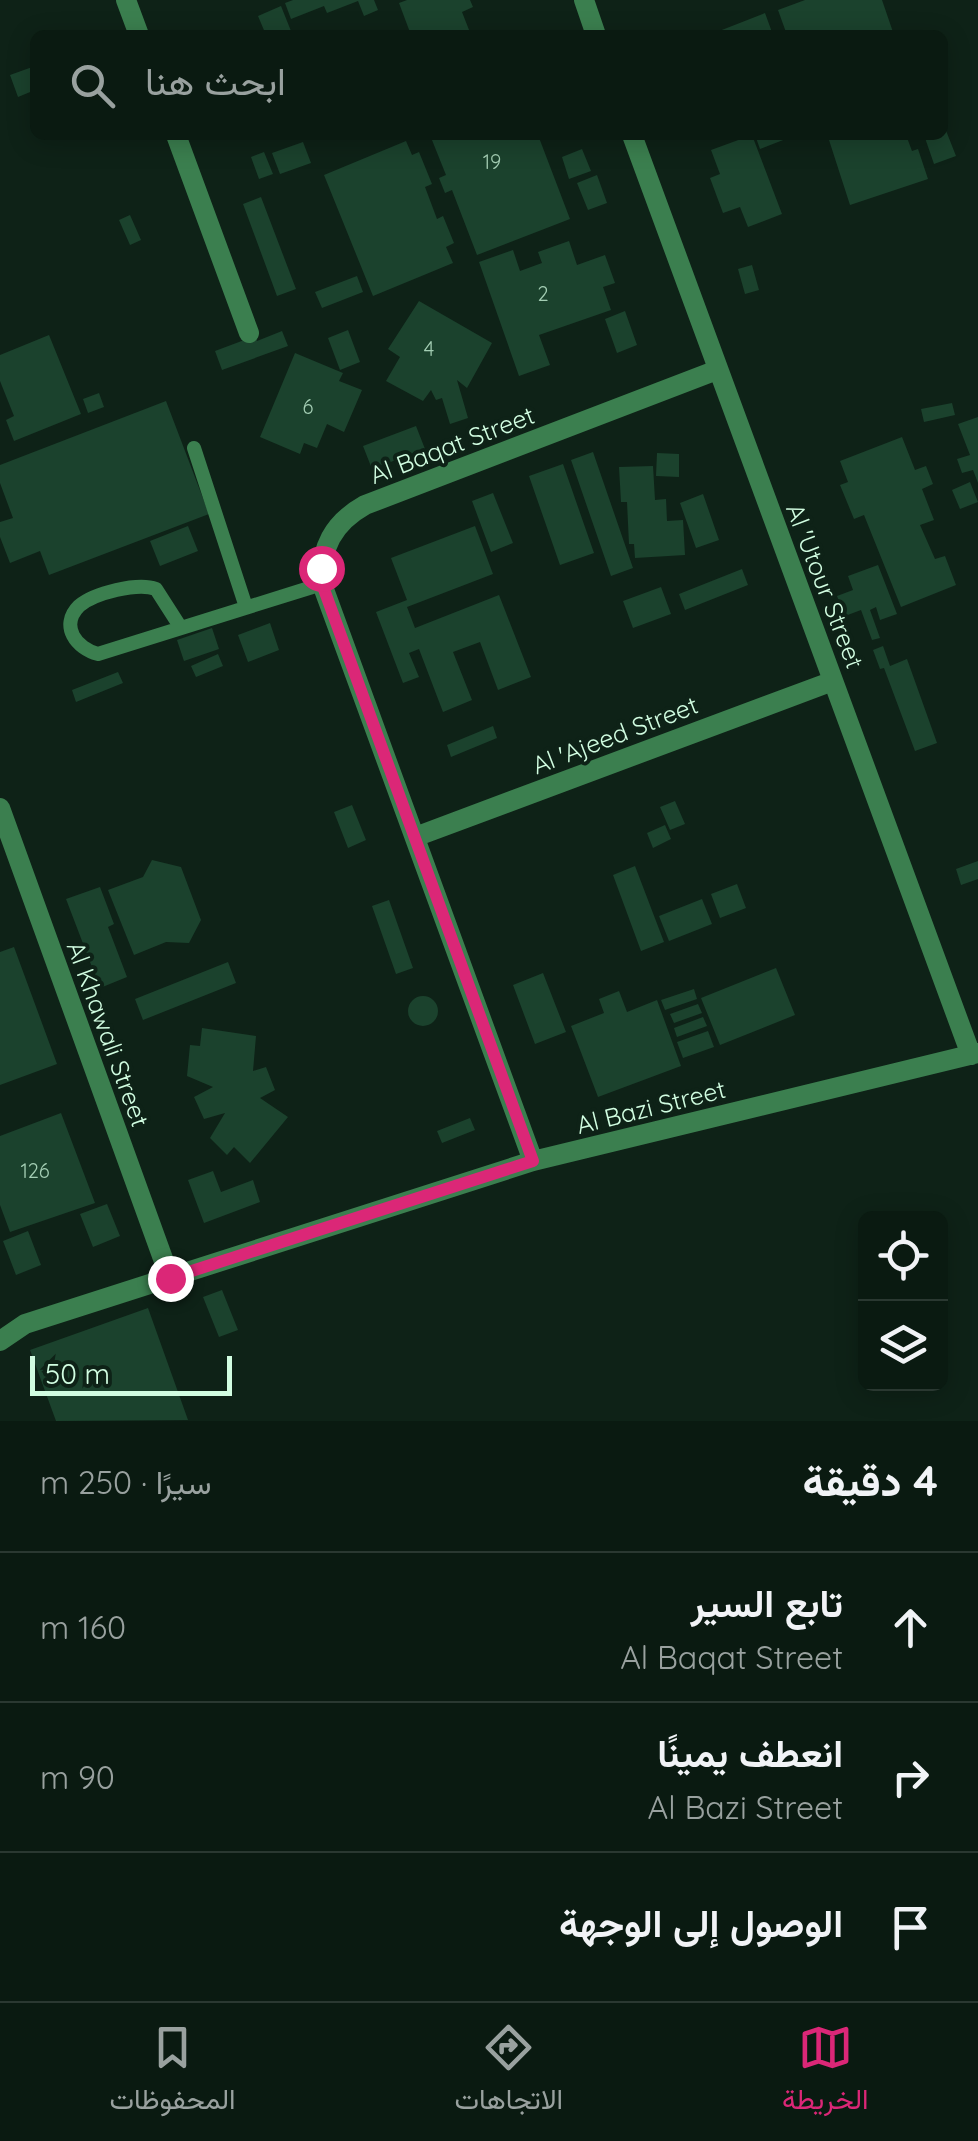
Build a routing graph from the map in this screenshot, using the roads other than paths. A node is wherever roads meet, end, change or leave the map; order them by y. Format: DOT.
graph roads {
  1 [pos="126,0"];
  2 [pos="584,0"];
  3 [pos="137,30"];
  4 [pos="594,30"];
  5 [pos="178,140"];
  6 [pos="634,140"];
  7 [pos="249,332"];
  8 [pos="717,370"];
  9 [pos="194,448"];
  10 [pos="322,584"];
  11 [pos="246,607"];
  12 [pos="182,628"];
  13 [pos="833,680"];
  14 [pos="0,808"];
  15 [pos="415,837"];
  16 [pos="974,1054"];
  17 [pos="533,1161"];
  18 [pos="170,1278"];
  19 [pos="0,1341"];
  1 -- 3 [label="street"];
  2 -- 4 [label="street"];
  5 -- 7 [label="street"];
  6 -- 8 [label="street, Al 'Utour Street"];
  8 -- 10 [label="street, Al Baqat Street"];
  8 -- 13 [label="street, Al 'Utour Street"];
  9 -- 11 [label="lane"];
  10 -- 11 [label="lane"];
  10 -- 15 [label="street"];
  11 -- 12 [label="lane"];
  12 -- 12 [label="lane"];
  13 -- 15 [label="street, Al 'Ajeed Street"];
  13 -- 16 [label="street, Al 'Utour Street"];
  14 -- 18 [label="street, Al Khawali Street"];
  15 -- 17 [label="street"];
  16 -- 17 [label="street, Al Bazi Street"];
  17 -- 18 [label="street, Al Bazi Street"];
  18 -- 19 [label="street, Al Bazi Street"];
}
